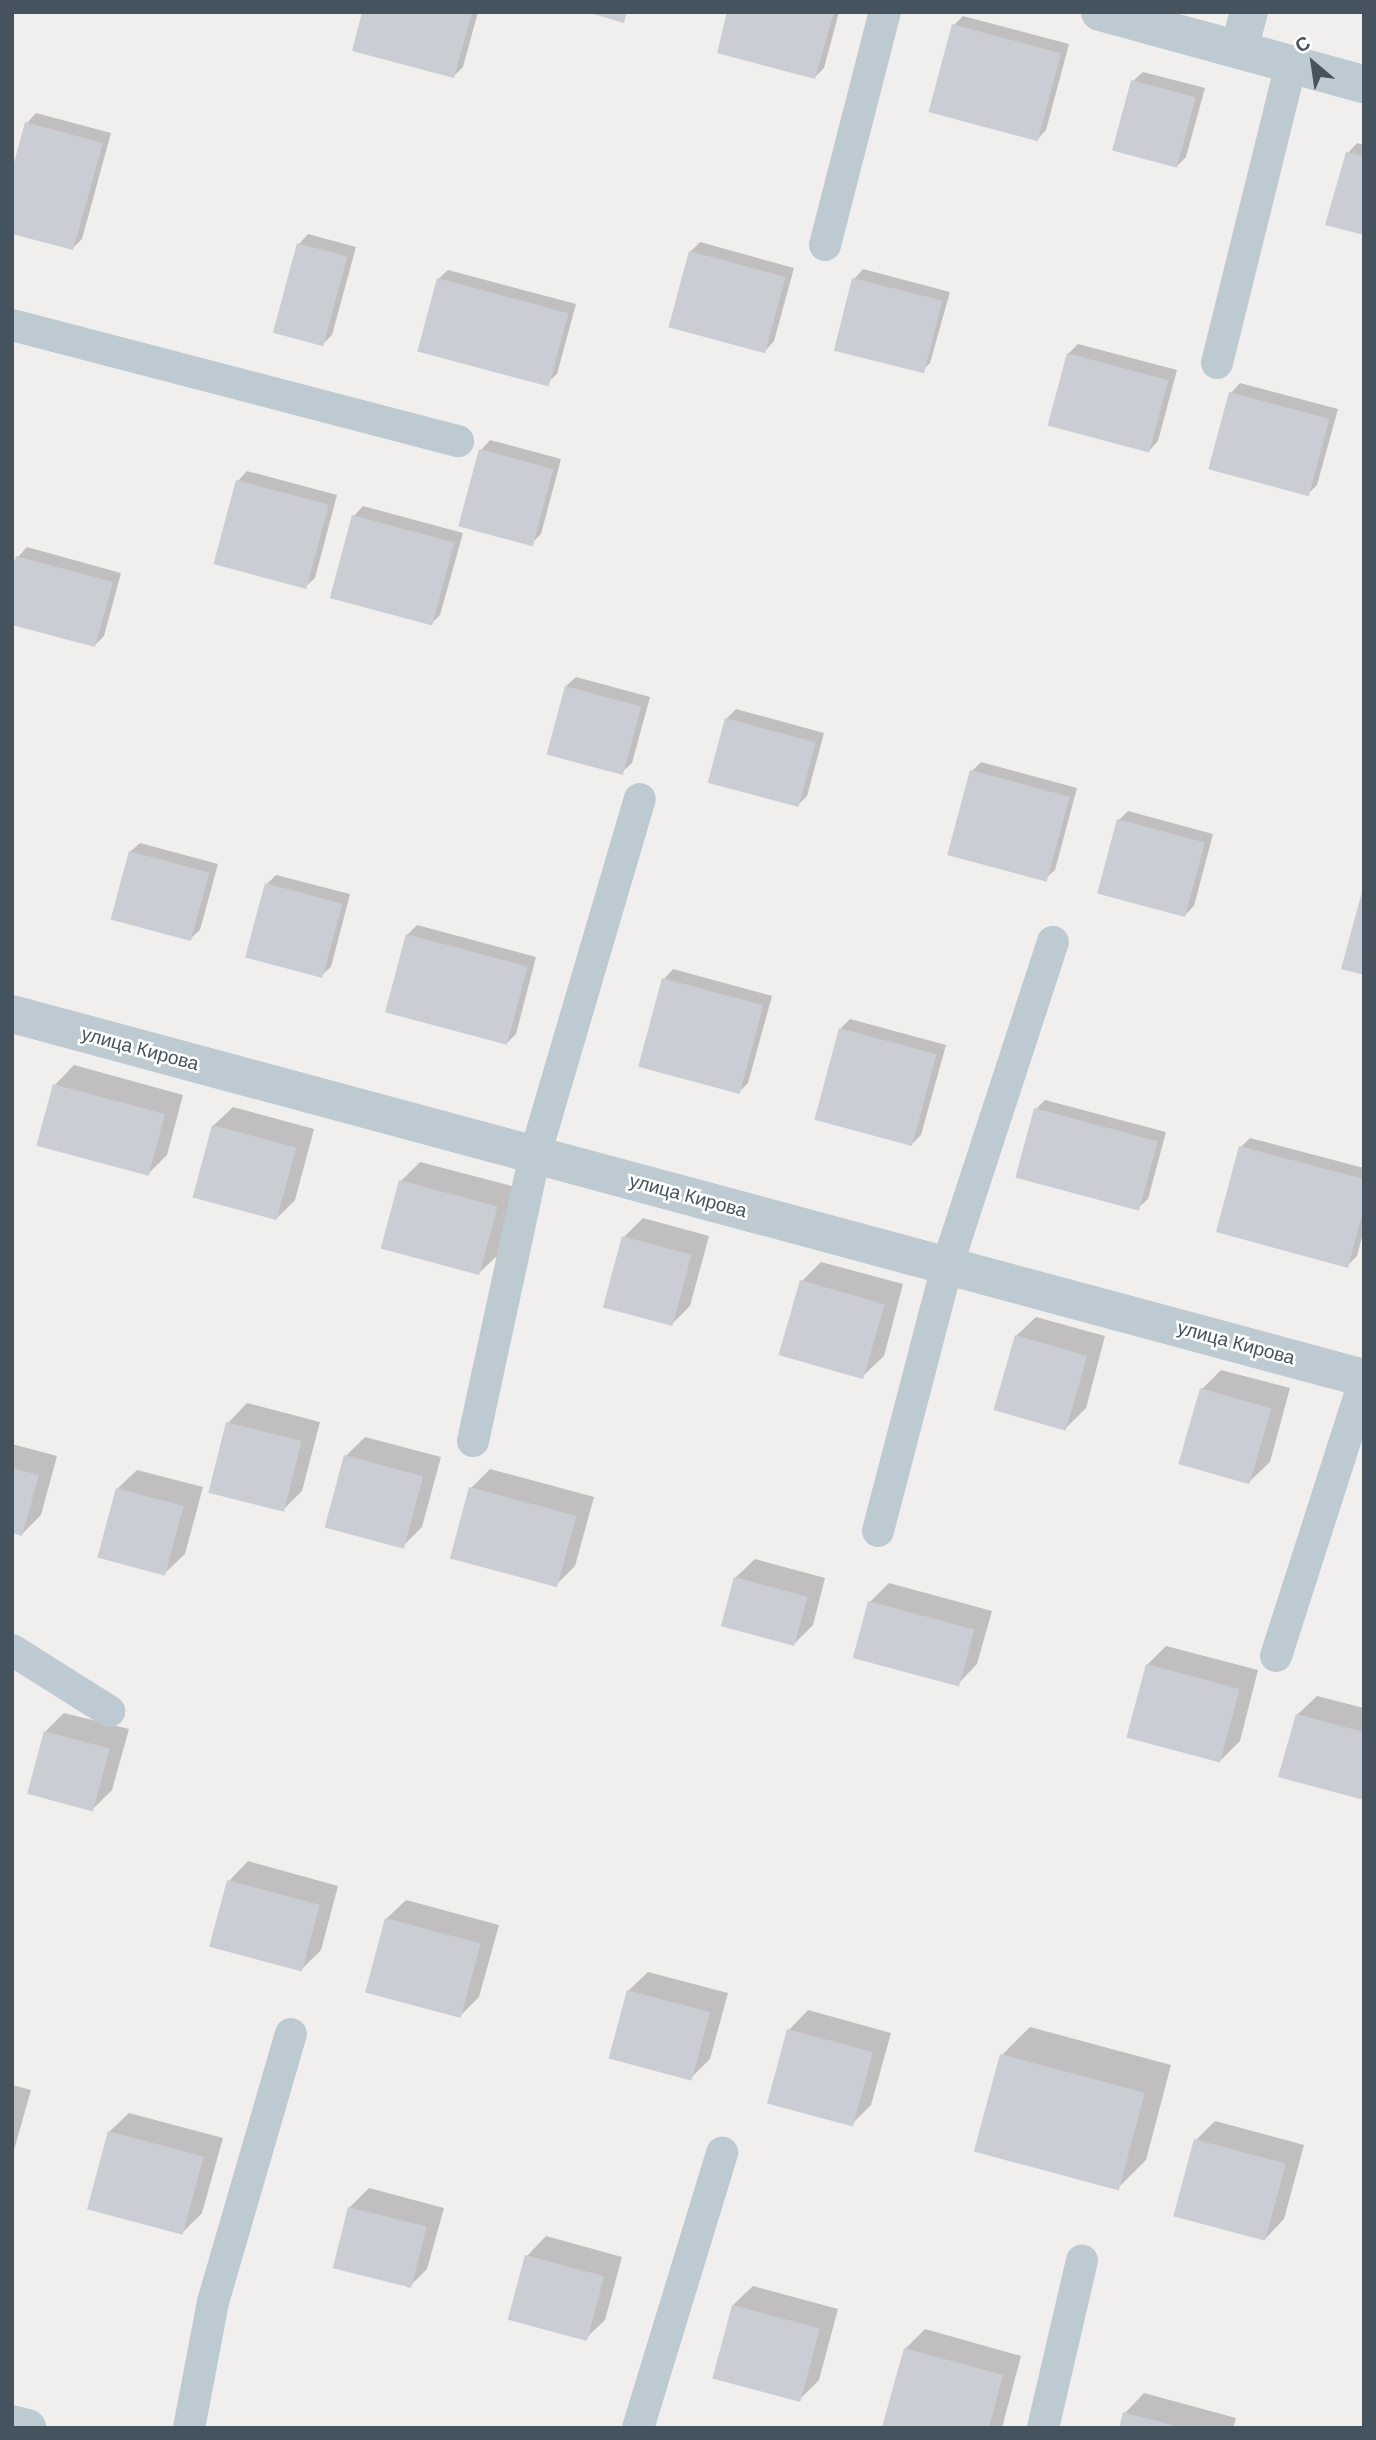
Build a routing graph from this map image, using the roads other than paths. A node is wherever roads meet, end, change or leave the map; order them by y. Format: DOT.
graph roads {
  1 [pos="885,12"];
  2 [pos="1100,12"];
  3 [pos="1249,12"];
  4 [pos="1239,49"];
  5 [pos="1291,64"];
  6 [pos="1364,84"];
  7 [pos="825,245"];
  8 [pos="12,325"];
  9 [pos="1217,363"];
  10 [pos="458,441"];
  11 [pos="640,799"];
  12 [pos="1053,942"];
  13 [pos="12,1014"];
  14 [pos="535,1155"];
  15 [pos="947,1265"];
  16 [pos="1364,1380"];
  17 [pos="473,1441"];
  18 [pos="878,1531"];
  19 [pos="12,1650"];
  20 [pos="1276,1656"];
  21 [pos="109,1710"];
  22 [pos="291,2034"];
  23 [pos="722,2153"];
  24 [pos="1082,2260"];
  25 [pos="12,2424"];
  26 [pos="27,2428"];
  27 [pos="189,2428"];
  28 [pos="638,2428"];
  29 [pos="1043,2428"];
  1 -- 7 [label="lane"];
  2 -- 4 [label="street"];
  3 -- 4 [label="street"];
  4 -- 5 [label="street"];
  5 -- 6 [label="street"];
  5 -- 9 [label="lane"];
  8 -- 10 [label="lane"];
  11 -- 14 [label="lane"];
  12 -- 15 [label="lane"];
  13 -- 14 [label="street, улица Кирова"];
  14 -- 15 [label="street, улица Кирова"];
  14 -- 17 [label="lane"];
  15 -- 16 [label="street, улица Кирова"];
  15 -- 18 [label="lane"];
  16 -- 20 [label="lane"];
  19 -- 21 [label="lane"];
  22 -- 27 [label="lane"];
  23 -- 28 [label="lane"];
  24 -- 29 [label="lane"];
  25 -- 26 [label="street"];
}
